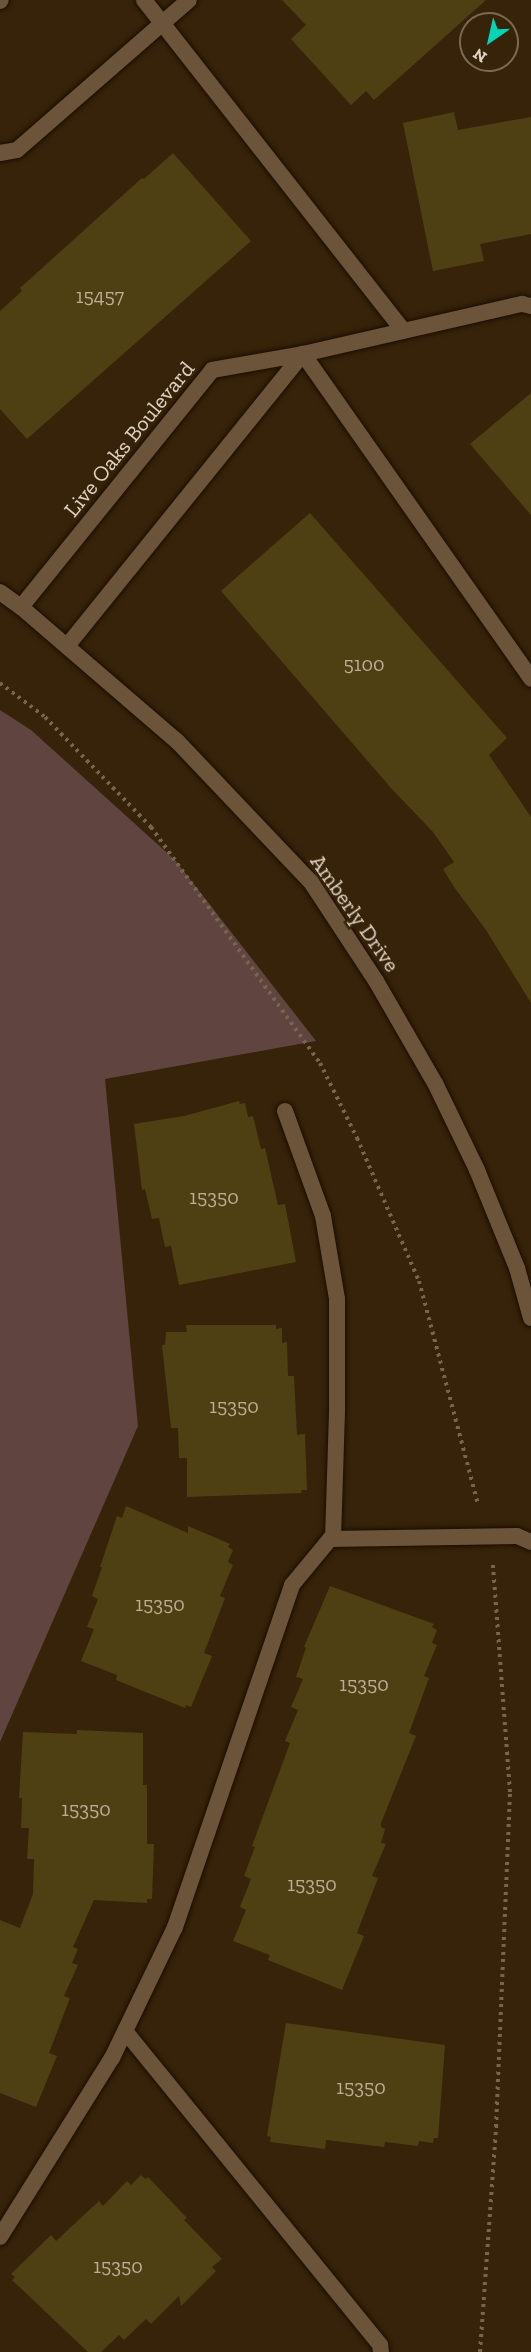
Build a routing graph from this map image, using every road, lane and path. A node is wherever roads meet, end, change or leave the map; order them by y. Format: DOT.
graph roads {
  1 [pos="144,0"];
  2 [pos="189,0"];
  3 [pos="162,22"];
  4 [pos="0,153"];
  5 [pos="531,306"];
  6 [pos="403,330"];
  7 [pos="303,354"];
  8 [pos="0,592"];
  9 [pos="21,607"];
  10 [pos="67,646"];
  11 [pos="531,679"];
  12 [pos="0,683"];
  13 [pos="285,1111"];
  14 [pos="531,1318"];
  15 [pos="478,1504"];
  16 [pos="333,1539"];
  17 [pos="531,1542"];
  18 [pos="492,1555"];
  19 [pos="124,2031"];
  20 [pos="0,2237"];
  21 [pos="381,2352"];
  22 [pos="480,2352"];
  1 -- 3 [label="street"];
  2 -- 3 [label="street"];
  3 -- 4 [label="street"];
  3 -- 6 [label="street"];
  5 -- 6 [label="street, Live Oaks Boulevard"];
  6 -- 7 [label="street, Live Oaks Boulevard"];
  7 -- 9 [label="street, Live Oaks Boulevard"];
  7 -- 10 [label="street"];
  7 -- 11 [label="street"];
  8 -- 9 [label="street, Amberly Drive"];
  9 -- 10 [label="street, Amberly Drive"];
  10 -- 14 [label="street, Amberly Drive"];
  12 -- 15 [label="path"];
  13 -- 16 [label="street"];
  16 -- 17 [label="street"];
  16 -- 19 [label="street"];
  18 -- 22 [label="path"];
  19 -- 20 [label="street"];
  19 -- 21 [label="street"];
}
